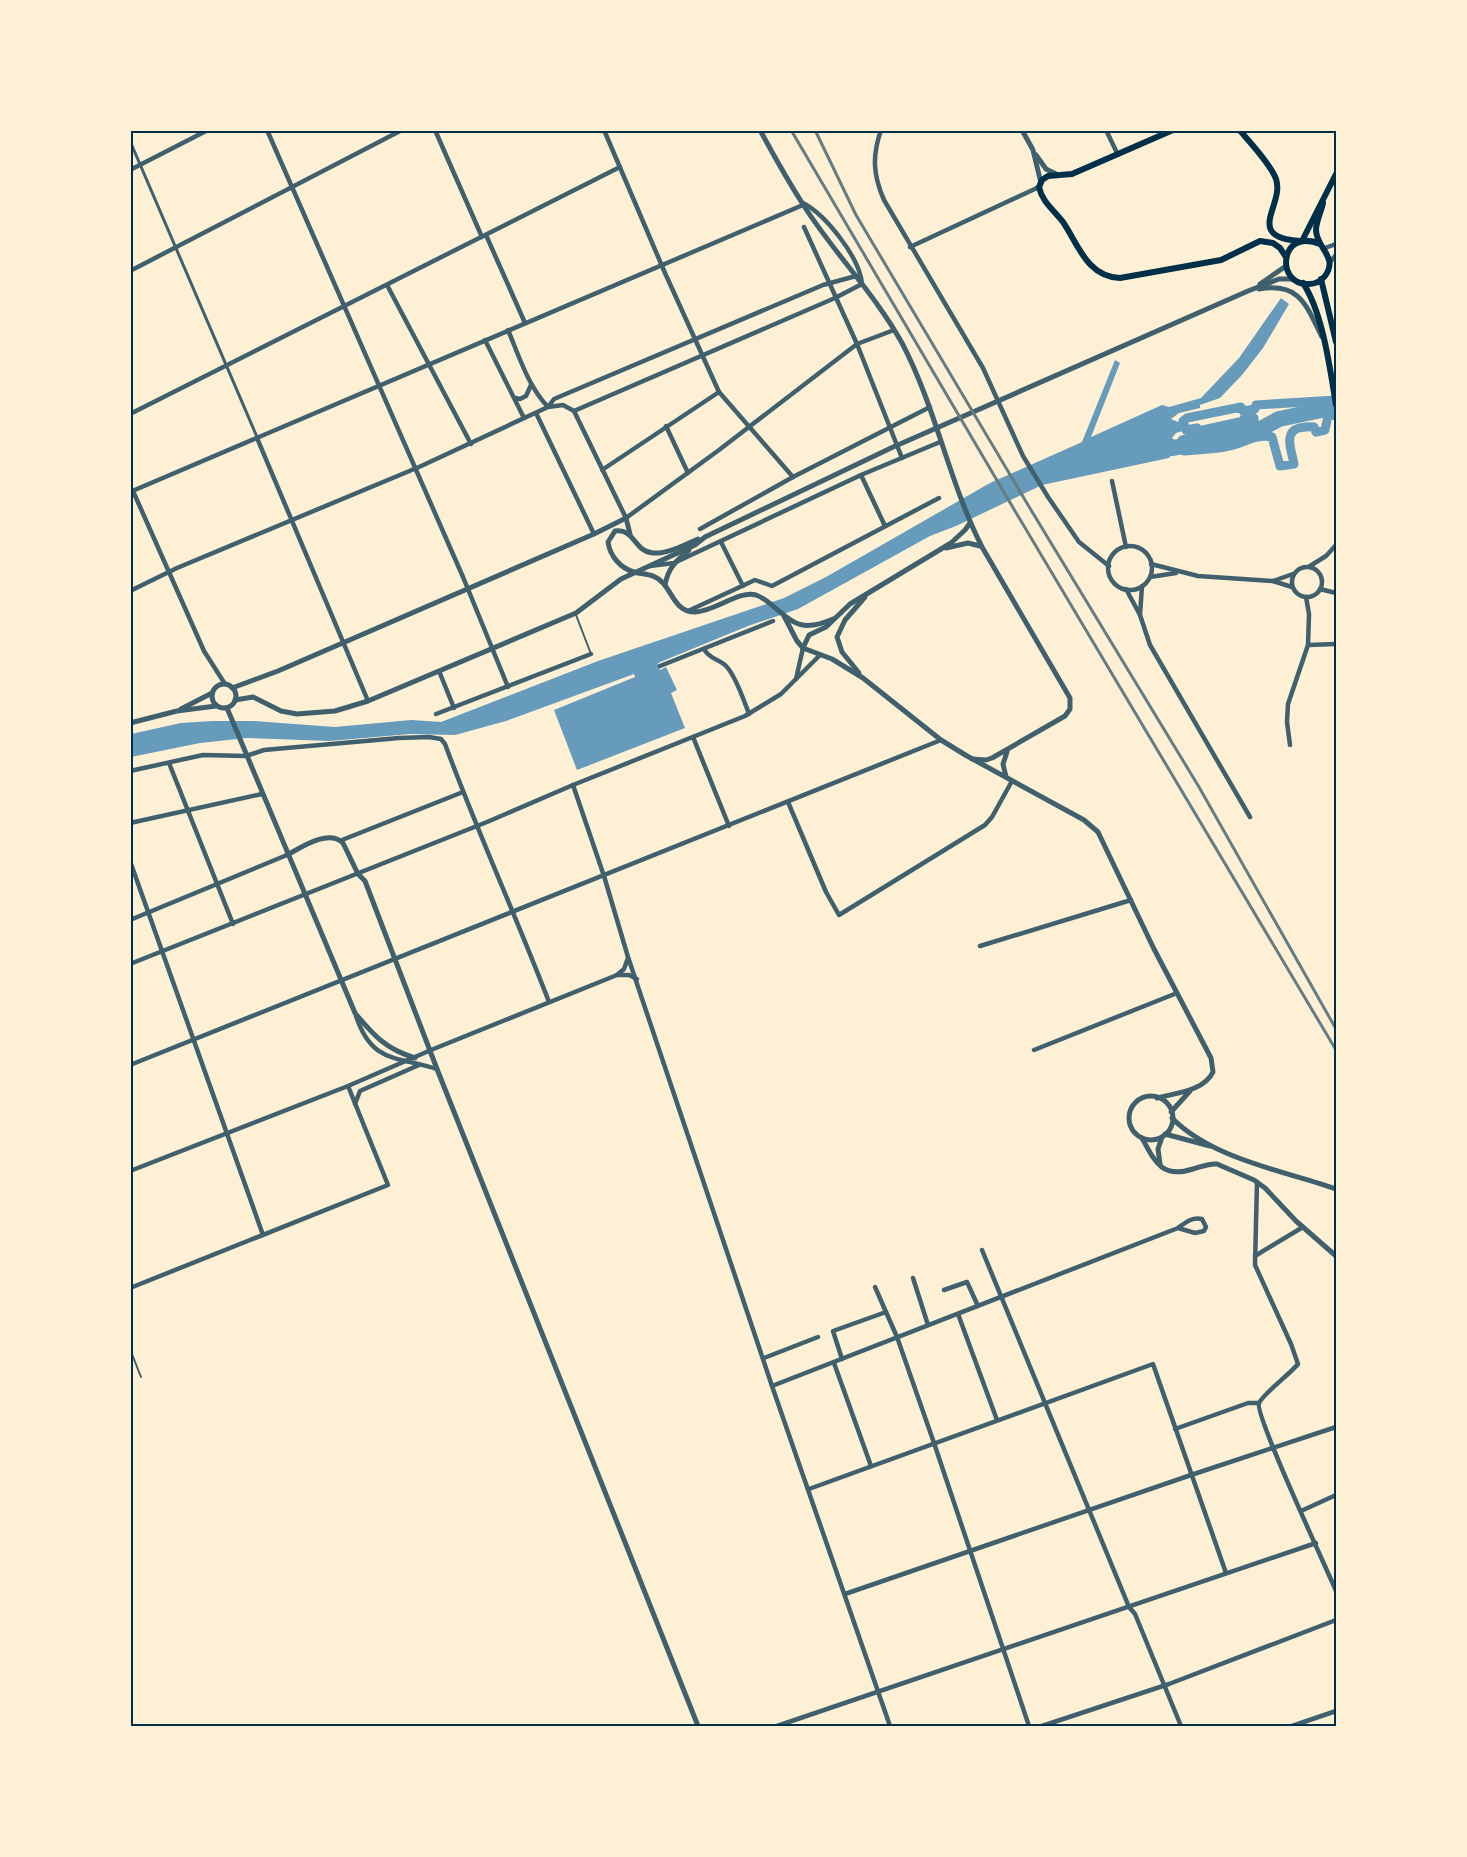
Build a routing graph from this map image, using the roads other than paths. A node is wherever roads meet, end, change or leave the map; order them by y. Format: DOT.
graph roads {
  1 [pos="208,130"];
  2 [pos="267,130"];
  3 [pos="402,130"];
  4 [pos="435,130"];
  5 [pos="604,130"];
  6 [pos="760,130"];
  7 [pos="881,130"];
  8 [pos="1022,130"];
  9 [pos="1106,130"];
  10 [pos="1173,130"];
  11 [pos="1242,132"];
  12 [pos="130,141"];
  13 [pos="1033,150"];
  14 [pos="1118,154"];
  15 [pos="141,164"];
  16 [pos="620,167"];
  17 [pos="130,170"];
  18 [pos="1056,174"];
  19 [pos="1336,174"];
  20 [pos="1040,185"];
  21 [pos="292,188"];
  22 [pos="1323,203"];
  23 [pos="802,204"];
  24 [pos="804,227"];
  25 [pos="484,236"];
  26 [pos="1301,241"];
  27 [pos="1336,244"];
  28 [pos="1322,246"];
  29 [pos="910,247"];
  30 [pos="176,248"];
  31 [pos="1336,255"];
  32 [pos="1286,257"];
  33 [pos="1330,262"];
  34 [pos="662,265"];
  35 [pos="1286,266"];
  36 [pos="130,271"];
  37 [pos="856,276"];
  38 [pos="1293,279"];
  39 [pos="1321,279"];
  40 [pos="829,283"];
  41 [pos="862,284"];
  42 [pos="1303,284"];
  43 [pos="387,285"];
  44 [pos="1248,291"];
  45 [pos="835,298"];
  46 [pos="344,307"];
  47 [pos="525,323"];
  48 [pos="508,330"];
  49 [pos="894,330"];
  50 [pos="694,339"];
  51 [pos="486,340"];
  52 [pos="1323,340"];
  53 [pos="1336,342"];
  54 [pos="857,344"];
  55 [pos="702,356"];
  56 [pos="429,364"];
  57 [pos="226,366"];
  58 [pos="531,384"];
  59 [pos="378,386"];
  60 [pos="719,392"];
  61 [pos="515,398"];
  62 [pos="1336,405"];
  63 [pos="548,407"];
  64 [pos="930,407"];
  65 [pos="574,411"];
  66 [pos="536,413"];
  67 [pos="130,414"];
  68 [pos="524,418"];
  69 [pos="666,426"];
  70 [pos="750,427"];
  71 [pos="890,428"];
  72 [pos="258,438"];
  73 [pos="940,442"];
  74 [pos="471,444"];
  75 [pos="902,458"];
  76 [pos="415,469"];
  77 [pos="602,470"];
  78 [pos="688,473"];
  79 [pos="861,475"];
  80 [pos="793,477"];
  81 [pos="1112,481"];
  82 [pos="131,490"];
  83 [pos="939,498"];
  84 [pos="626,518"];
  85 [pos="292,522"];
  86 [pos="970,523"];
  87 [pos="885,526"];
  88 [pos="700,529"];
  89 [pos="615,531"];
  90 [pos="594,534"];
  91 [pos="630,534"];
  92 [pos="705,537"];
  93 [pos="721,542"];
  94 [pos="695,545"];
  95 [pos="1336,545"];
  96 [pos="982,547"];
  97 [pos="1126,547"];
  98 [pos="941,549"];
  99 [pos="674,563"];
  100 [pos="1152,564"];
  101 [pos="650,566"];
  102 [pos="1109,566"];
  103 [pos="1310,566"];
  104 [pos="634,572"];
  105 [pos="1182,573"];
  106 [pos="168,574"];
  107 [pos="1293,574"];
  108 [pos="1150,577"];
  109 [pos="1273,581"];
  110 [pos="665,585"];
  111 [pos="742,586"];
  112 [pos="1142,586"];
  113 [pos="1292,587"];
  114 [pos="468,589"];
  115 [pos="873,589"];
  116 [pos="1126,589"];
  117 [pos="1320,589"];
  118 [pos="130,591"];
  119 [pos="1336,593"];
  120 [pos="1306,597"];
  121 [pos="688,611"];
  122 [pos="576,614"];
  123 [pos="1140,615"];
  124 [pos="784,616"];
  125 [pos="833,619"];
  126 [pos="772,621"];
  127 [pos="344,643"];
  128 [pos="1336,644"];
  129 [pos="1308,645"];
  130 [pos="704,648"];
  131 [pos="803,648"];
  132 [pos="493,650"];
  133 [pos="591,654"];
  134 [pos="820,655"];
  135 [pos="660,666"];
  136 [pos="439,671"];
  137 [pos="862,678"];
  138 [pos="796,679"];
  139 [pos="225,684"];
  140 [pos="508,687"];
  141 [pos="232,688"];
  142 [pos="212,693"];
  143 [pos="235,700"];
  144 [pos="368,701"];
  145 [pos="216,705"];
  146 [pos="226,708"];
  147 [pos="454,708"];
  148 [pos="177,711"];
  149 [pos="436,714"];
  150 [pos="749,714"];
  151 [pos="130,723"];
  152 [pos="693,737"];
  153 [pos="941,740"];
  154 [pos="1290,744"];
  155 [pos="1008,750"];
  156 [pos="245,755"];
  157 [pos="972,759"];
  158 [pos="169,763"];
  159 [pos="130,771"];
  160 [pos="1009,780"];
  161 [pos="573,785"];
  162 [pos="463,792"];
  163 [pos="262,794"];
  164 [pos="788,802"];
  165 [pos="188,810"];
  166 [pos="1250,817"];
  167 [pos="130,823"];
  168 [pos="477,826"];
  169 [pos="729,826"];
  170 [pos="342,840"];
  171 [pos="287,855"];
  172 [pos="130,861"];
  173 [pos="358,874"];
  174 [pos="604,876"];
  175 [pos="217,884"];
  176 [pos="305,895"];
  177 [pos="1131,900"];
  178 [pos="513,910"];
  179 [pos="149,912"];
  180 [pos="130,920"];
  181 [pos="233,924"];
  182 [pos="980,946"];
  183 [pos="162,951"];
  184 [pos="628,957"];
  185 [pos="395,959"];
  186 [pos="130,964"];
  187 [pos="617,975"];
  188 [pos="637,979"];
  189 [pos="342,981"];
  190 [pos="1177,993"];
  191 [pos="549,1002"];
  192 [pos="355,1013"];
  193 [pos="194,1039"];
  194 [pos="431,1050"];
  195 [pos="1034,1050"];
  196 [pos="415,1058"];
  197 [pos="406,1062"];
  198 [pos="130,1065"];
  199 [pos="421,1065"];
  200 [pos="437,1069"];
  201 [pos="348,1086"];
  202 [pos="1191,1089"];
  203 [pos="1157,1098"];
  204 [pos="356,1104"];
  205 [pos="1172,1115"];
  206 [pos="227,1132"];
  207 [pos="1163,1136"];
  208 [pos="1142,1138"];
  209 [pos="1217,1148"];
  210 [pos="1160,1166"];
  211 [pos="130,1171"];
  212 [pos="1257,1182"];
  213 [pos="1336,1189"];
  214 [pos="1303,1227"];
  215 [pos="1178,1228"];
  216 [pos="263,1235"];
  217 [pos="982,1250"];
  218 [pos="1255,1256"];
  219 [pos="1336,1256"];
  220 [pos="914,1278"];
  221 [pos="875,1287"];
  222 [pos="130,1288"];
  223 [pos="944,1290"];
  224 [pos="1000,1298"];
  225 [pos="978,1306"];
  226 [pos="886,1312"];
  227 [pos="958,1314"];
  228 [pos="928,1325"];
  229 [pos="818,1337"];
  230 [pos="897,1337"];
  231 [pos="130,1349"];
  232 [pos="764,1358"];
  233 [pos="842,1359"];
  234 [pos="834,1363"];
  235 [pos="141,1377"];
  236 [pos="772,1386"];
  237 [pos="1259,1403"];
  238 [pos="1044,1404"];
  239 [pos="997,1420"];
  240 [pos="1336,1428"];
  241 [pos="1175,1429"];
  242 [pos="934,1443"];
  243 [pos="1273,1448"];
  244 [pos="871,1466"];
  245 [pos="1191,1475"];
  246 [pos="808,1489"];
  247 [pos="1336,1495"];
  248 [pos="1089,1510"];
  249 [pos="1301,1510"];
  250 [pos="1316,1543"];
  251 [pos="969,1551"];
  252 [pos="1226,1573"];
  253 [pos="1336,1591"];
  254 [pos="845,1594"];
  255 [pos="1129,1607"];
  256 [pos="1336,1620"];
  257 [pos="1003,1650"];
  258 [pos="1163,1686"];
  259 [pos="879,1692"];
  260 [pos="1336,1711"];
  261 [pos="698,1726"];
  262 [pos="777,1726"];
  263 [pos="890,1726"];
  264 [pos="1029,1726"];
  265 [pos="1042,1726"];
  266 [pos="1181,1726"];
  267 [pos="1292,1726"];
  1 -- 15 [label="street"];
  2 -- 21 [label="street"];
  3 -- 21 [label="street"];
  4 -- 25 [label="street"];
  5 -- 16 [label="street"];
  6 -- 23 [label="street"];
  7 -- 29 [label="street"];
  8 -- 13 [label="street"];
  9 -- 14 [label="street"];
  10 -- 14 [label="main road"];
  11 -- 26 [label="main road"];
  12 -- 15 [label="street"];
  13 -- 18 [label="street"];
  13 -- 20 [label="street"];
  14 -- 18 [label="main road"];
  15 -- 17 [label="street"];
  15 -- 30 [label="street"];
  16 -- 25 [label="street"];
  16 -- 34 [label="street"];
  18 -- 20 [label="main road"];
  19 -- 22 [label="main road"];
  20 -- 29 [label="street"];
  20 -- 32 [label="main road"];
  21 -- 30 [label="street"];
  21 -- 46 [label="street"];
  22 -- 26 [label="main road"];
  22 -- 28 [label="main road"];
  23 -- 34 [label="street"];
  23 -- 37 [label="street"];
  23 -- 41 [label="street"];
  24 -- 40 [label="street"];
  25 -- 43 [label="street"];
  25 -- 47 [label="street"];
  26 -- 28 [label="main road"];
  26 -- 32 [label="main road"];
  27 -- 28 [label="street"];
  28 -- 33 [label="main road"];
  29 -- 102 [label="street"];
  30 -- 36 [label="street"];
  30 -- 57 [label="street"];
  31 -- 33 [label="street"];
  32 -- 35 [label="main road"];
  33 -- 39 [label="main road"];
  34 -- 47 [label="street"];
  34 -- 50 [label="street"];
  35 -- 38 [label="main road"];
  35 -- 44 [label="street"];
  37 -- 40 [label="street"];
  37 -- 41 [label="street"];
  38 -- 42 [label="main road"];
  38 -- 44 [label="street"];
  39 -- 42 [label="main road"];
  39 -- 53 [label="main road"];
  40 -- 45 [label="street"];
  40 -- 50 [label="street"];
  41 -- 45 [label="street"];
  41 -- 49 [label="street"];
  42 -- 52 [label="main road"];
  43 -- 46 [label="street"];
  43 -- 56 [label="street"];
  44 -- 52 [label="street"];
  44 -- 92 [label="street"];
  45 -- 54 [label="street"];
  45 -- 55 [label="street"];
  46 -- 57 [label="street"];
  46 -- 59 [label="street"];
  47 -- 48 [label="street"];
  48 -- 51 [label="street"];
  48 -- 58 [label="street"];
  49 -- 54 [label="street"];
  49 -- 64 [label="street"];
  50 -- 55 [label="street"];
  50 -- 63 [label="street"];
  51 -- 56 [label="street"];
  51 -- 61 [label="street"];
  52 -- 62 [label="main road"];
  54 -- 70 [label="street"];
  54 -- 71 [label="street"];
  55 -- 60 [label="street"];
  55 -- 65 [label="street"];
  56 -- 59 [label="street"];
  56 -- 74 [label="street"];
  57 -- 67 [label="street"];
  57 -- 72 [label="street"];
  58 -- 61 [label="street"];
  58 -- 63 [label="street"];
  59 -- 72 [label="street"];
  59 -- 76 [label="street"];
  60 -- 69 [label="street"];
  60 -- 70 [label="street"];
  61 -- 68 [label="street"];
  63 -- 65 [label="street"];
  63 -- 66 [label="street"];
  64 -- 71 [label="street"];
  64 -- 73 [label="street"];
  65 -- 77 [label="street"];
  66 -- 68 [label="street"];
  66 -- 90 [label="street"];
  68 -- 74 [label="street"];
  69 -- 77 [label="street"];
  69 -- 78 [label="street"];
  70 -- 78 [label="street"];
  70 -- 80 [label="street"];
  71 -- 75 [label="street"];
  71 -- 80 [label="street"];
  72 -- 82 [label="street"];
  72 -- 85 [label="street"];
  73 -- 75 [label="street"];
  73 -- 86 [label="street"];
  74 -- 76 [label="street"];
  75 -- 79 [label="street"];
  76 -- 85 [label="street"];
  76 -- 114 [label="street"];
  77 -- 84 [label="street"];
  78 -- 84 [label="street"];
  79 -- 87 [label="street"];
  79 -- 93 [label="street"];
  80 -- 88 [label="street"];
  81 -- 97 [label="street"];
  82 -- 106 [label="street"];
  83 -- 87 [label="street"];
  84 -- 90 [label="street"];
  84 -- 91 [label="street"];
  85 -- 106 [label="street"];
  85 -- 127 [label="street"];
  86 -- 96 [label="street"];
  86 -- 98 [label="street"];
  87 -- 111 [label="street"];
  89 -- 90 [label="street"];
  89 -- 91 [label="street"];
  89 -- 104 [label="street"];
  90 -- 114 [label="street"];
  91 -- 92 [label="street"];
  92 -- 94 [label="street"];
  93 -- 99 [label="street"];
  93 -- 111 [label="street"];
  94 -- 99 [label="street"];
  94 -- 101 [label="street"];
  95 -- 103 [label="street"];
  96 -- 98 [label="street"];
  96 -- 155 [label="street"];
  97 -- 100 [label="street"];
  97 -- 102 [label="street"];
  98 -- 115 [label="street"];
  99 -- 101 [label="street"];
  99 -- 110 [label="street"];
  100 -- 105 [label="street"];
  100 -- 108 [label="street"];
  101 -- 104 [label="street"];
  102 -- 116 [label="street"];
  103 -- 107 [label="street"];
  103 -- 117 [label="street"];
  104 -- 110 [label="street"];
  104 -- 122 [label="street"];
  105 -- 108 [label="street"];
  105 -- 109 [label="street"];
  106 -- 118 [label="street"];
  106 -- 139 [label="street"];
  107 -- 109 [label="street"];
  107 -- 113 [label="street"];
  108 -- 112 [label="street"];
  109 -- 113 [label="street"];
  110 -- 121 [label="street"];
  111 -- 121 [label="street"];
  112 -- 116 [label="street"];
  112 -- 123 [label="street"];
  113 -- 120 [label="street"];
  114 -- 127 [label="street"];
  114 -- 132 [label="street"];
  115 -- 125 [label="street"];
  115 -- 137 [label="street"];
  116 -- 123 [label="street"];
  117 -- 119 [label="street"];
  117 -- 120 [label="street"];
  120 -- 129 [label="street"];
  121 -- 124 [label="street"];
  122 -- 132 [label="street"];
  122 -- 133 [label="lane"];
  123 -- 166 [label="street"];
  124 -- 125 [label="street"];
  124 -- 131 [label="street"];
  125 -- 131 [label="street"];
  126 -- 130 [label="street"];
  127 -- 141 [label="street"];
  127 -- 144 [label="street"];
  128 -- 129 [label="street"];
  129 -- 154 [label="street"];
  130 -- 135 [label="street"];
  130 -- 150 [label="street"];
  131 -- 134 [label="street"];
  131 -- 138 [label="street"];
  132 -- 136 [label="street"];
  132 -- 140 [label="street"];
  133 -- 140 [label="street"];
  134 -- 137 [label="street"];
  134 -- 138 [label="street"];
  136 -- 144 [label="street"];
  136 -- 147 [label="street"];
  137 -- 153 [label="street"];
  138 -- 150 [label="street"];
  139 -- 141 [label="street"];
  139 -- 142 [label="street"];
  140 -- 147 [label="street"];
  141 -- 143 [label="street"];
  142 -- 145 [label="street"];
  142 -- 148 [label="street"];
  143 -- 144 [label="street"];
  143 -- 146 [label="street"];
  145 -- 146 [label="street"];
  145 -- 148 [label="street"];
  146 -- 156 [label="street"];
  147 -- 149 [label="street"];
  148 -- 151 [label="street"];
  150 -- 152 [label="street"];
  152 -- 161 [label="street"];
  152 -- 169 [label="street"];
  153 -- 157 [label="street"];
  153 -- 164 [label="street"];
  155 -- 157 [label="street"];
  155 -- 160 [label="street"];
  156 -- 158 [label="street"];
  156 -- 162 [label="street"];
  156 -- 163 [label="street"];
  157 -- 160 [label="street"];
  158 -- 159 [label="street"];
  158 -- 165 [label="street"];
  160 -- 164 [label="street"];
  160 -- 177 [label="street"];
  161 -- 168 [label="street"];
  161 -- 174 [label="street"];
  162 -- 168 [label="street"];
  162 -- 170 [label="street"];
  163 -- 165 [label="street"];
  163 -- 171 [label="street"];
  164 -- 169 [label="street"];
  165 -- 167 [label="street"];
  165 -- 175 [label="street"];
  168 -- 173 [label="street"];
  168 -- 178 [label="street"];
  169 -- 174 [label="street"];
  170 -- 171 [label="street"];
  170 -- 173 [label="street"];
  171 -- 175 [label="street"];
  171 -- 176 [label="street"];
  172 -- 179 [label="street"];
  173 -- 176 [label="street"];
  173 -- 185 [label="street"];
  174 -- 178 [label="street"];
  174 -- 184 [label="street"];
  175 -- 179 [label="street"];
  175 -- 181 [label="street"];
  176 -- 181 [label="street"];
  176 -- 189 [label="street"];
  177 -- 182 [label="street"];
  177 -- 190 [label="street"];
  178 -- 185 [label="street"];
  178 -- 191 [label="street"];
  179 -- 180 [label="street"];
  179 -- 183 [label="street"];
  181 -- 183 [label="street"];
  183 -- 186 [label="street"];
  183 -- 193 [label="street"];
  184 -- 187 [label="street"];
  184 -- 188 [label="street"];
  185 -- 189 [label="street"];
  185 -- 194 [label="street"];
  187 -- 188 [label="street"];
  187 -- 191 [label="street"];
  188 -- 232 [label="street"];
  189 -- 192 [label="street"];
  189 -- 193 [label="street"];
  190 -- 195 [label="street"];
  190 -- 202 [label="street"];
  191 -- 194 [label="street"];
  192 -- 196 [label="street"];
  192 -- 197 [label="street"];
  193 -- 198 [label="street"];
  193 -- 206 [label="street"];
  194 -- 196 [label="street"];
  194 -- 200 [label="street"];
  196 -- 197 [label="street"];
  197 -- 199 [label="street"];
  197 -- 201 [label="street"];
  199 -- 200 [label="street"];
  199 -- 204 [label="street"];
  200 -- 261 [label="street"];
  201 -- 204 [label="street"];
  201 -- 206 [label="street"];
  202 -- 203 [label="street"];
  202 -- 205 [label="street"];
  203 -- 205 [label="street"];
  203 -- 208 [label="street"];
  204 -- 216 [label="street"];
  205 -- 207 [label="street"];
  205 -- 209 [label="street"];
  206 -- 211 [label="street"];
  206 -- 216 [label="street"];
  207 -- 208 [label="street"];
  207 -- 209 [label="street"];
  207 -- 210 [label="street"];
  208 -- 210 [label="street"];
  209 -- 213 [label="street"];
  210 -- 212 [label="street"];
  212 -- 214 [label="street"];
  212 -- 218 [label="street"];
  214 -- 218 [label="street"];
  214 -- 219 [label="street"];
  215 -- 215 [label="street"];
  215 -- 224 [label="street"];
  216 -- 222 [label="street"];
  217 -- 224 [label="street"];
  218 -- 237 [label="street"];
  220 -- 228 [label="street"];
  221 -- 226 [label="street"];
  223 -- 225 [label="street"];
  224 -- 225 [label="street"];
  224 -- 238 [label="street"];
  225 -- 227 [label="street"];
  226 -- 230 [label="street"];
  226 -- 233 [label="street"];
  227 -- 228 [label="street"];
  227 -- 239 [label="street"];
  228 -- 230 [label="street"];
  229 -- 232 [label="street"];
  230 -- 233 [label="street"];
  230 -- 242 [label="street"];
  231 -- 235 [label="lane"];
  232 -- 236 [label="street"];
  233 -- 234 [label="street"];
  234 -- 236 [label="street"];
  234 -- 244 [label="street"];
  236 -- 246 [label="street"];
  237 -- 241 [label="street"];
  237 -- 243 [label="street"];
  238 -- 239 [label="street"];
  238 -- 241 [label="street"];
  238 -- 248 [label="street"];
  239 -- 242 [label="street"];
  240 -- 243 [label="street"];
  241 -- 245 [label="street"];
  242 -- 244 [label="street"];
  242 -- 251 [label="street"];
  243 -- 245 [label="street"];
  243 -- 249 [label="street"];
  244 -- 246 [label="street"];
  245 -- 248 [label="street"];
  245 -- 252 [label="street"];
  246 -- 254 [label="street"];
  247 -- 249 [label="street"];
  248 -- 251 [label="street"];
  248 -- 255 [label="street"];
  249 -- 250 [label="street"];
  250 -- 252 [label="street"];
  250 -- 253 [label="street"];
  251 -- 254 [label="street"];
  251 -- 257 [label="street"];
  252 -- 255 [label="street"];
  254 -- 259 [label="street"];
  255 -- 257 [label="street"];
  255 -- 258 [label="street"];
  256 -- 258 [label="street"];
  257 -- 259 [label="street"];
  257 -- 264 [label="street"];
  258 -- 265 [label="street"];
  258 -- 266 [label="street"];
  259 -- 262 [label="street"];
  259 -- 263 [label="street"];
  260 -- 267 [label="street"];
}
